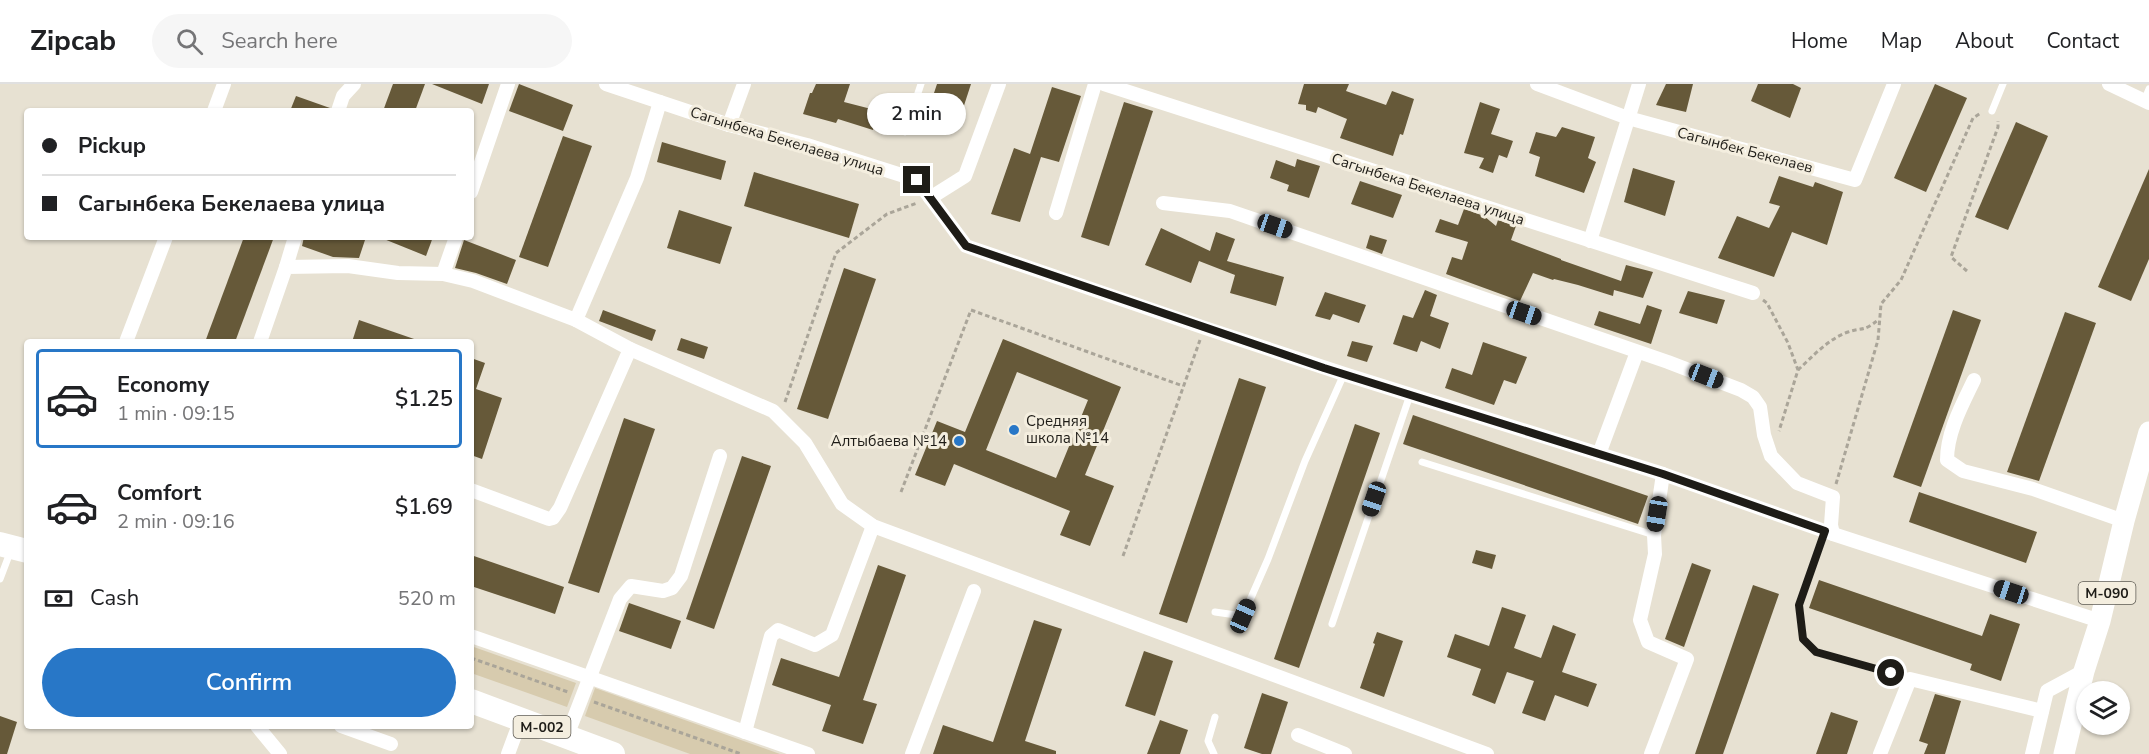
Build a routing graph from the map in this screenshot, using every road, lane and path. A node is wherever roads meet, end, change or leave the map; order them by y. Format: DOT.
graph roads {
  1 [pos="224,84"];
  2 [pos="354,84"];
  3 [pos="508,84"];
  4 [pos="606,84"];
  5 [pos="744,84"];
  6 [pos="921,84"];
  7 [pos="999,84"];
  8 [pos="1095,84"];
  9 [pos="1104,84"];
  10 [pos="1538,84"];
  11 [pos="1639,84"];
  12 [pos="1894,84"];
  13 [pos="2003,84"];
  14 [pos="2109,84"];
  15 [pos="2147,98"];
  16 [pos="660,102"];
  17 [pos="215,108"];
  18 [pos="339,108"];
  19 [pos="1992,111"];
  20 [pos="1628,118"];
  21 [pos="729,125"];
  22 [pos="905,132"];
  23 [pos="474,183"];
  24 [pos="930,198"];
  25 [pos="1163,203"];
  26 [pos="1056,213"];
  27 [pos="165,240"];
  28 [pos="294,240"];
  29 [pos="455,240"];
  30 [pos="1590,241"];
  31 [pos="286,267"];
  32 [pos="1967,272"];
  33 [pos="443,274"];
  34 [pos="1753,293"];
  35 [pos="1880,319"];
  36 [pos="576,320"];
  37 [pos="1205,328"];
  38 [pos="127,339"];
  39 [pos="261,339"];
  40 [pos="630,349"];
  41 [pos="1637,352"];
  42 [pos="1798,370"];
  43 [pos="1344,374"];
  44 [pos="1974,380"];
  45 [pos="1183,386"];
  46 [pos="1410,395"];
  47 [pos="780,417"];
  48 [pos="2149,434"];
  49 [pos="1599,454"];
  50 [pos="720,456"];
  51 [pos="1771,456"];
  52 [pos="1422,462"];
  53 [pos="1663,474"];
  54 [pos="474,491"];
  55 [pos="901,492"];
  56 [pos="1833,497"];
  57 [pos="2124,521"];
  58 [pos="873,526"];
  59 [pos="1829,533"];
  60 [pos="1654,535"];
  61 [pos="13,548"];
  62 [pos="1123,556"];
  63 [pos="0,579"];
  64 [pos="974,591"];
  65 [pos="1215,612"];
  66 [pos="2100,621"];
  67 [pos="1332,624"];
  68 [pos="474,637"];
  69 [pos="474,659"];
  70 [pos="2084,671"];
  71 [pos="589,677"];
  72 [pos="1910,679"];
  73 [pos="581,697"];
  74 [pos="474,702"];
  75 [pos="2042,711"];
  76 [pos="1215,717"];
  77 [pos="521,719"];
  78 [pos="259,729"];
  79 [pos="349,729"];
  80 [pos="745,732"];
  81 [pos="1298,735"];
  82 [pos="567,736"];
  83 [pos="391,744"];
  84 [pos="280,754"];
  85 [pos="508,754"];
  86 [pos="614,754"];
  87 [pos="741,754"];
  88 [pos="808,754"];
  89 [pos="912,754"];
  90 [pos="1214,754"];
  91 [pos="1345,754"];
  92 [pos="1486,754"];
  93 [pos="1651,754"];
  94 [pos="1880,754"];
  95 [pos="2032,754"];
  96 [pos="2064,754"];
  1 -- 17 [label="street"];
  2 -- 18 [label="street"];
  3 -- 23 [label="street"];
  4 -- 16 [label="street, Сагынбека Бекелаева улица"];
  5 -- 21 [label="street"];
  6 -- 22 [label="lane"];
  7 -- 24 [label="street"];
  8 -- 26 [label="street"];
  9 -- 30 [label="street, Сагынбека Бекелаева улица"];
  10 -- 20 [label="street, Сагынбек Бекелаев"];
  11 -- 20 [label="street"];
  12 -- 20 [label="street, Сагынбек Бекелаев"];
  13 -- 19 [label="lane"];
  14 -- 15 [label="street"];
  16 -- 21 [label="street, Сагынбека Бекелаева улица"];
  16 -- 36 [label="street"];
  19 -- 32 [label="path"];
  19 -- 35 [label="path"];
  20 -- 30 [label="street"];
  21 -- 24 [label="street, Сагынбека Бекелаева улица"];
  24 -- 37 [label="street, Сагынбека Бекелаева улица"];
  24 -- 47 [label="path"];
  25 -- 41 [label="street"];
  27 -- 38 [label="street"];
  28 -- 31 [label="street"];
  29 -- 33 [label="street"];
  30 -- 34 [label="street, Сагынбека Бекелаева улица"];
  31 -- 33 [label="street"];
  31 -- 39 [label="street"];
  33 -- 36 [label="street"];
  34 -- 42 [label="path"];
  35 -- 42 [label="path"];
  35 -- 56 [label="path"];
  36 -- 40 [label="street"];
  37 -- 43 [label="street, Сагынбека Бекелаева улица"];
  37 -- 45 [label="path"];
  40 -- 47 [label="street"];
  40 -- 54 [label="street"];
  41 -- 49 [label="street"];
  41 -- 51 [label="street"];
  42 -- 51 [label="path"];
  43 -- 46 [label="street, Сагынбека Бекелаева улица"];
  43 -- 65 [label="lane"];
  44 -- 57 [label="street"];
  45 -- 55 [label="path"];
  45 -- 62 [label="path"];
  46 -- 49 [label="street, Сагынбека Бекелаева улица"];
  46 -- 67 [label="lane"];
  47 -- 58 [label="street"];
  48 -- 57 [label="main road, М-090"];
  49 -- 53 [label="street, Сагынбека Бекелаева улица"];
  50 -- 71 [label="street"];
  51 -- 56 [label="street"];
  52 -- 60 [label="lane"];
  53 -- 59 [label="street, Сагынбека Бекелаева улица"];
  53 -- 60 [label="street"];
  56 -- 59 [label="street"];
  57 -- 66 [label="main road, М-090"];
  58 -- 80 [label="street"];
  58 -- 92 [label="street"];
  59 -- 66 [label="street, Сагынбека Бекелаева улица"];
  59 -- 72 [label="lane"];
  60 -- 93 [label="street"];
  61 -- 63 [label="lane"];
  64 -- 89 [label="street"];
  66 -- 70 [label="main road, М-090"];
  68 -- 71 [label="street"];
  69 -- 73 [label="path"];
  70 -- 75 [label="street"];
  70 -- 96 [label="main road, М-090"];
  71 -- 73 [label="street"];
  71 -- 80 [label="street"];
  72 -- 75 [label="street"];
  72 -- 94 [label="street"];
  73 -- 82 [label="street"];
  73 -- 87 [label="path"];
  74 -- 77 [label="highway, M-002"];
  75 -- 95 [label="street"];
  76 -- 90 [label="lane"];
  77 -- 82 [label="highway, M-002"];
  77 -- 85 [label="street"];
  78 -- 84 [label="street"];
  79 -- 83 [label="street"];
  80 -- 88 [label="street"];
  81 -- 91 [label="street"];
  82 -- 86 [label="highway, M-002"];
}
